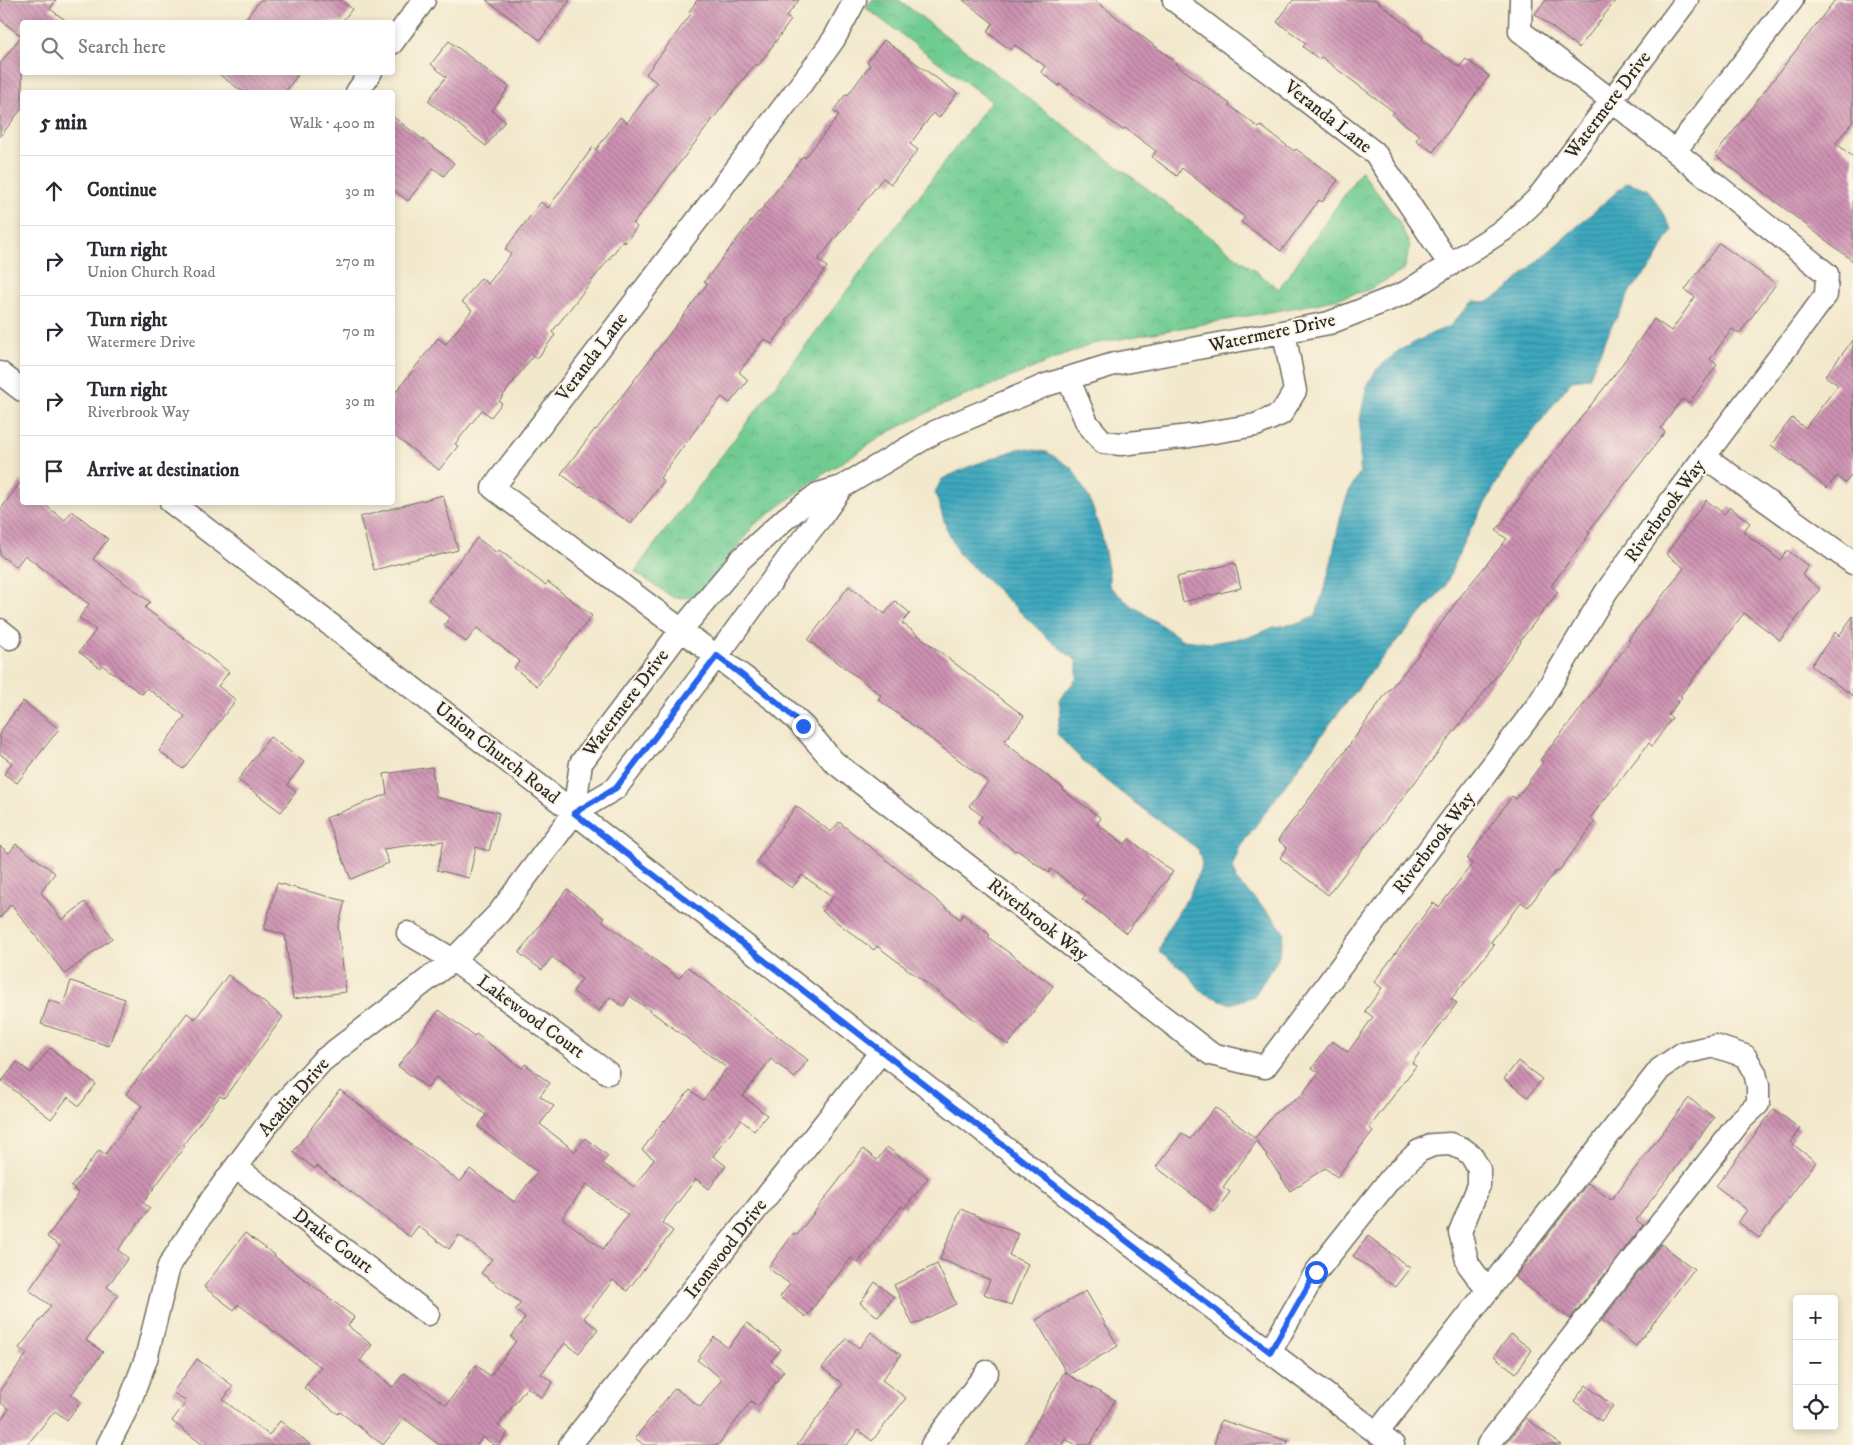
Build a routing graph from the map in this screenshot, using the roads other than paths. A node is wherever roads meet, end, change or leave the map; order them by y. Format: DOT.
graph roads {
  1 [pos="424,0"];
  2 [pos="855,0"];
  3 [pos="1174,0"];
  4 [pos="1522,0"];
  5 [pos="1687,0"];
  6 [pos="1792,0"];
  7 [pos="395,39"];
  8 [pos="369,75"];
  9 [pos="358,90"];
  10 [pos="1611,100"];
  11 [pos="1675,151"];
  12 [pos="1450,264"];
  13 [pos="1284,332"];
  14 [pos="0,373"];
  15 [pos="1068,378"];
  16 [pos="20,388"];
  17 [pos="1704,457"];
  18 [pos="842,487"];
  19 [pos="175,505"];
  20 [pos="1853,563"];
  21 [pos="682,629"];
  22 [pos="717,656"];
  23 [pos="574,813"];
  24 [pos="408,932"];
  25 [pos="453,960"];
  26 [pos="881,1052"];
  27 [pos="608,1073"];
  28 [pos="237,1168"];
  29 [pos="1488,1291"];
  30 [pos="428,1314"];
  31 [pos="1270,1352"];
  32 [pos="987,1372"];
  33 [pos="1385,1439"];
  34 [pos="108,1445"];
  35 [pos="570,1445"];
  36 [pos="932,1445"];
  37 [pos="1488,1445"];
  1 -- 7 [label="street"];
  2 -- 21 [label="street, Veranda Lane"];
  3 -- 12 [label="street, Veranda Lane"];
  4 -- 10 [label="street, Riverbrook Way"];
  5 -- 10 [label="street, Watermere Drive"];
  6 -- 11 [label="street"];
  8 -- 9 [label="street"];
  10 -- 11 [label="street, Riverbrook Way"];
  10 -- 12 [label="street, Watermere Drive"];
  11 -- 17 [label="street, Riverbrook Way"];
  12 -- 13 [label="street, Watermere Drive"];
  13 -- 15 [label="street, Watermere Drive"];
  13 -- 15 [label="street"];
  14 -- 16 [label="street"];
  15 -- 18 [label="street, Watermere Drive"];
  17 -- 20 [label="street"];
  17 -- 22 [label="street, Riverbrook Way"];
  18 -- 21 [label="street, Watermere Drive"];
  18 -- 22 [label="street, Watermere Drive"];
  19 -- 23 [label="street, Union Church Road"];
  21 -- 22 [label="street, Veranda Lane"];
  21 -- 23 [label="street, Watermere Drive"];
  22 -- 23 [label="street, Watermere Drive"];
  23 -- 25 [label="street, Acadia Drive"];
  23 -- 26 [label="street, Union Church Road"];
  24 -- 25 [label="street, Lakewood Court"];
  25 -- 27 [label="street, Lakewood Court"];
  25 -- 28 [label="street, Acadia Drive"];
  26 -- 31 [label="street, Union Church Road"];
  26 -- 35 [label="street, Ironwood Drive"];
  28 -- 30 [label="street, Drake Court"];
  28 -- 34 [label="street, Acadia Drive"];
  29 -- 31 [label="street"];
  29 -- 33 [label="street"];
  29 -- 37 [label="street"];
  31 -- 33 [label="street, Union Church Road"];
  32 -- 36 [label="street"];
}
